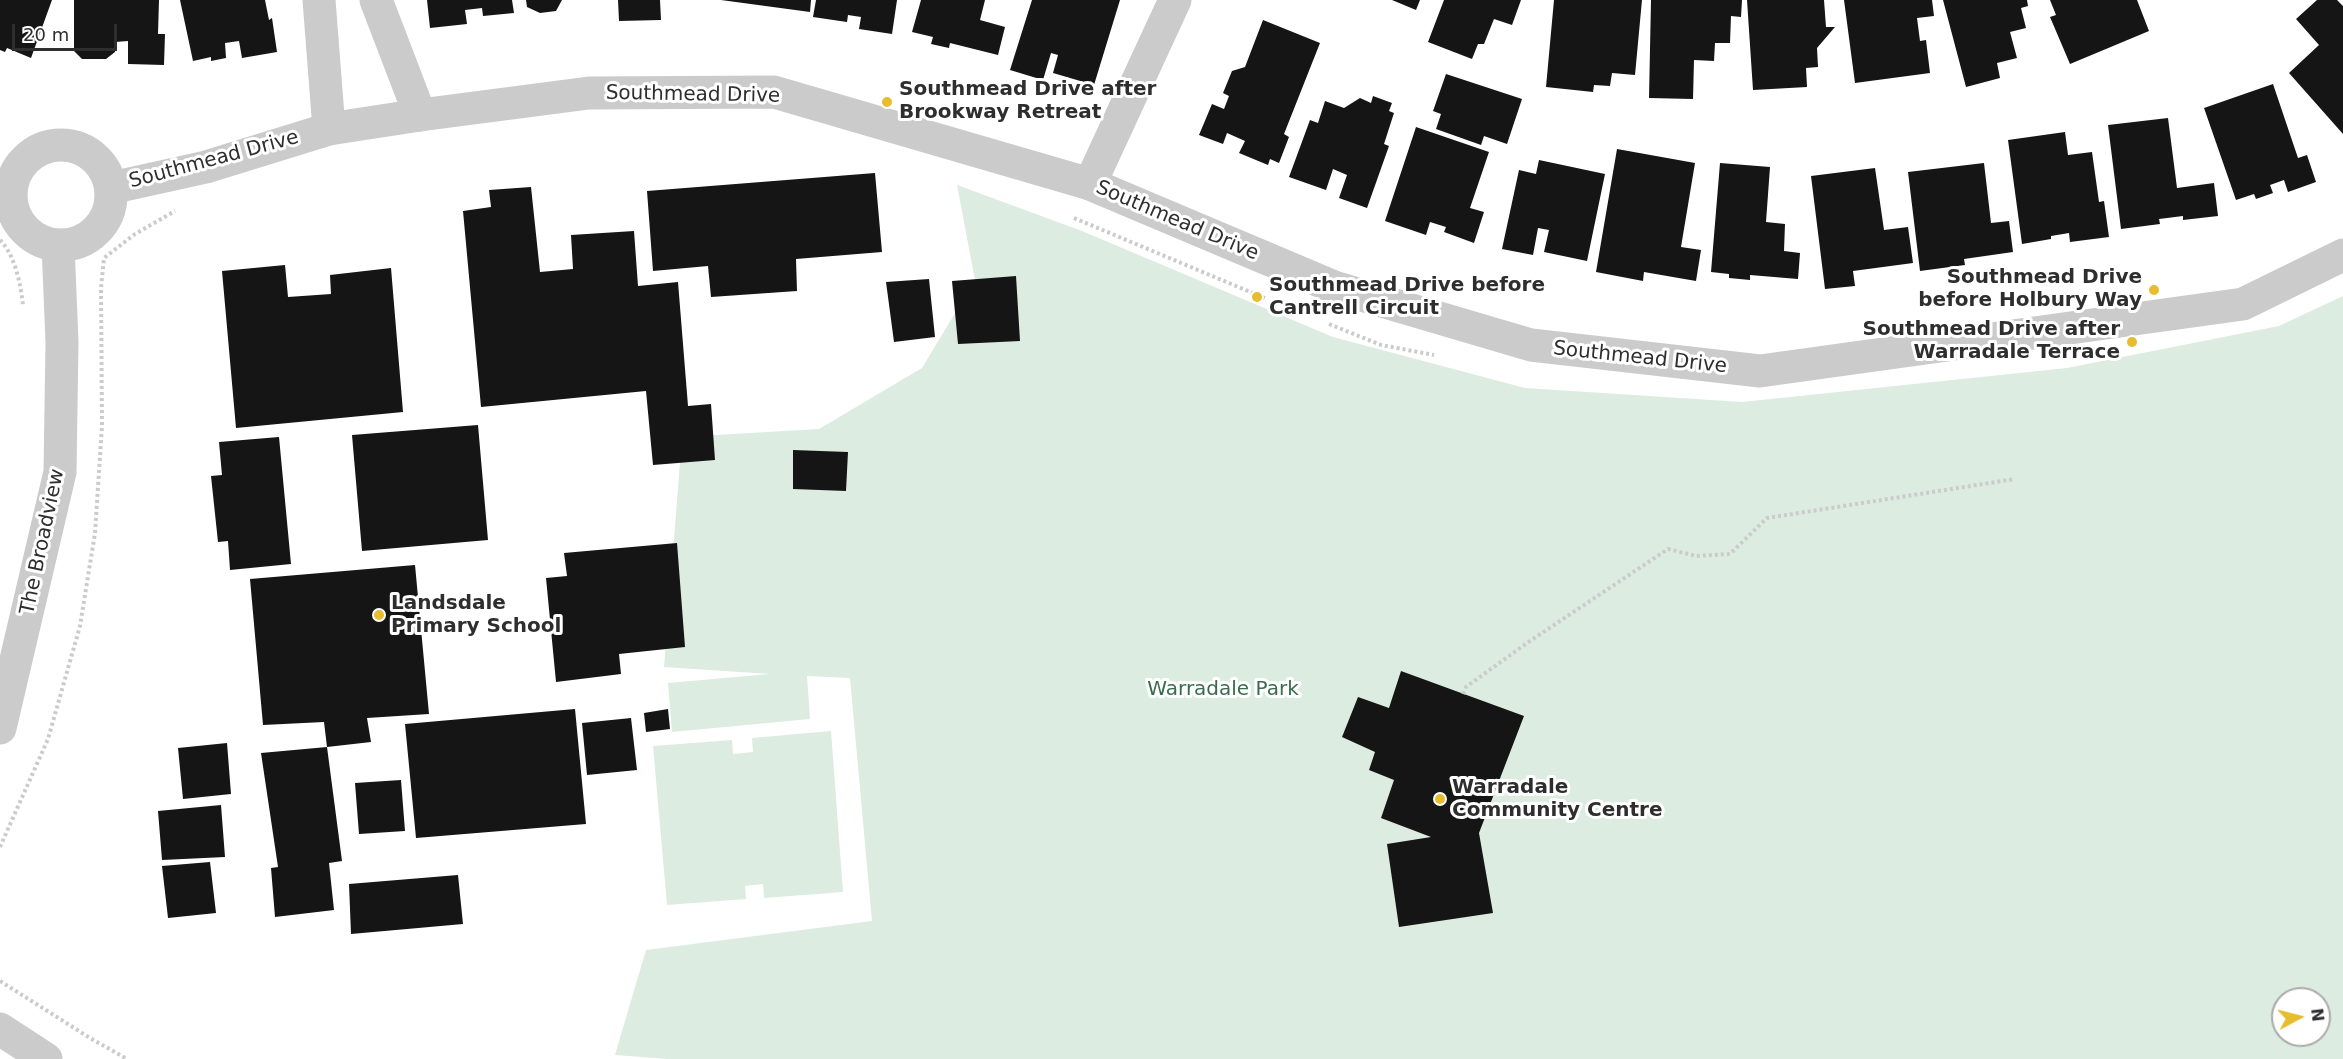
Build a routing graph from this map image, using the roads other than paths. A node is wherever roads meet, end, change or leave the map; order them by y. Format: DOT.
graph roads {
  1 [pos="319,0"];
  2 [pos="376,0"];
  3 [pos="1175,0"];
  4 [pos="420,115"];
  5 [pos="329,129"];
  6 [pos="6,180"];
  7 [pos="1090,184"];
  8 [pos="111,188"];
  9 [pos="58,245"];
  10 [pos="2343,255"];
  11 [pos="0,728"];
  12 [pos="0,1029"];
  13 [pos="46,1059"];
  1 -- 5 [label="street"];
  2 -- 4 [label="street"];
  3 -- 7 [label="street"];
  4 -- 5 [label="street, Southmead Drive"];
  4 -- 7 [label="street, Southmead Drive"];
  5 -- 8 [label="street, Southmead Drive"];
  6 -- 8 [label="street"];
  6 -- 9 [label="street"];
  7 -- 10 [label="street, Southmead Drive"];
  8 -- 9 [label="street"];
  9 -- 11 [label="street, The Broadview"];
  12 -- 13 [label="street"];
}
